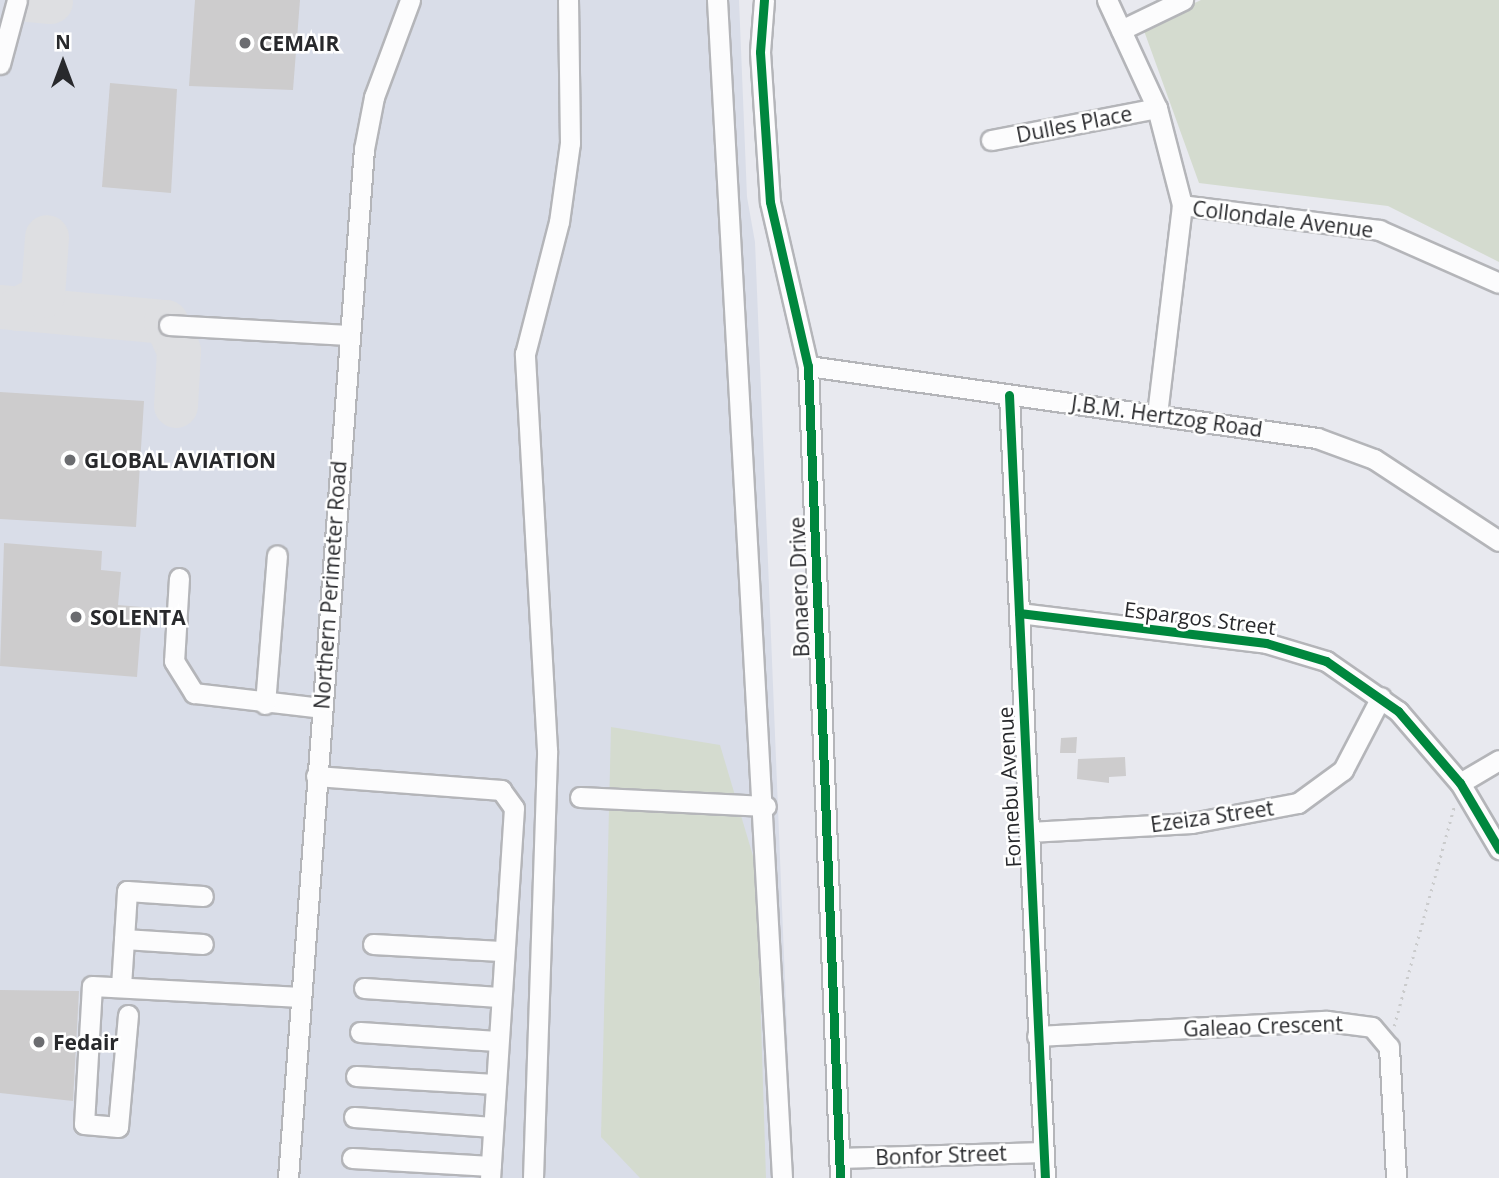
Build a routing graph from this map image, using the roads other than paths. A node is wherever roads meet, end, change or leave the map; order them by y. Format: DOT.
graph roads {
  1 [pos="17,0"];
  2 [pos="410,0"];
  3 [pos="569,0"];
  4 [pos="717,0"];
  5 [pos="764,0"];
  6 [pos="1107,0"];
  7 [pos="1183,0"];
  8 [pos="1121,30"];
  9 [pos="0,64"];
  10 [pos="1157,108"];
  11 [pos="991,140"];
  12 [pos="1182,205"];
  13 [pos="1499,283"];
  14 [pos="169,325"];
  15 [pos="348,335"];
  16 [pos="808,366"];
  17 [pos="1009,395"];
  18 [pos="1157,414"];
  19 [pos="1499,541"];
  20 [pos="277,555"];
  21 [pos="179,578"];
  22 [pos="1019,613"];
  23 [pos="1381,697"];
  24 [pos="265,704"];
  25 [pos="321,708"];
  26 [pos="1499,760"];
  27 [pos="316,776"];
  28 [pos="1460,783"];
  29 [pos="580,797"];
  30 [pos="766,806"];
  31 [pos="1029,832"];
  32 [pos="1499,849"];
  33 [pos="203,896"];
  34 [pos="124,939"];
  35 [pos="204,944"];
  36 [pos="373,944"];
  37 [pos="501,951"];
  38 [pos="121,986"];
  39 [pos="364,988"];
  40 [pos="300,997"];
  41 [pos="499,997"];
  42 [pos="128,1015"];
  43 [pos="360,1032"];
  44 [pos="1037,1036"];
  45 [pos="497,1041"];
  46 [pos="356,1076"];
  47 [pos="495,1084"];
  48 [pos="354,1117"];
  49 [pos="493,1127"];
  50 [pos="1043,1152"];
  51 [pos="352,1158"];
  52 [pos="839,1158"];
  53 [pos="491,1172"];
  54 [pos="288,1178"];
  55 [pos="533,1178"];
  56 [pos="782,1178"];
  57 [pos="840,1178"];
  58 [pos="1045,1178"];
  59 [pos="1396,1178"];
  1 -- 9 [label="street"];
  2 -- 15 [label="street, Northern Perimeter Road"];
  3 -- 55 [label="street"];
  4 -- 30 [label="street"];
  5 -- 16 [label="street, Bonaero Drive"];
  6 -- 8 [label="street"];
  7 -- 8 [label="street"];
  8 -- 10 [label="street"];
  10 -- 11 [label="street, Dulles Place"];
  10 -- 12 [label="street"];
  12 -- 13 [label="street, Collondale Avenue"];
  12 -- 18 [label="street"];
  14 -- 15 [label="street"];
  15 -- 25 [label="street, Northern Perimeter Road"];
  16 -- 17 [label="street, J.B.M. Hertzog Road"];
  16 -- 52 [label="street, Bonaero Drive"];
  17 -- 18 [label="street, J.B.M. Hertzog Road"];
  17 -- 22 [label="street, Fornebu Avenue"];
  18 -- 19 [label="street, J.B.M. Hertzog Road"];
  20 -- 24 [label="street"];
  21 -- 24 [label="street"];
  22 -- 23 [label="street, Espargos Street"];
  22 -- 31 [label="street, Fornebu Avenue"];
  23 -- 28 [label="street, Espargos Street"];
  23 -- 31 [label="street, Ezeiza Street"];
  24 -- 25 [label="street"];
  25 -- 27 [label="street, Northern Perimeter Road"];
  26 -- 28 [label="street"];
  27 -- 37 [label="street"];
  27 -- 40 [label="street, Northern Perimeter Road"];
  28 -- 32 [label="street, Espargos Street"];
  29 -- 30 [label="street"];
  30 -- 56 [label="street"];
  31 -- 44 [label="street, Fornebu Avenue"];
  33 -- 34 [label="street"];
  34 -- 35 [label="street"];
  34 -- 38 [label="street"];
  36 -- 37 [label="street"];
  37 -- 41 [label="street"];
  38 -- 40 [label="street"];
  38 -- 42 [label="street"];
  39 -- 41 [label="street"];
  40 -- 54 [label="street, Northern Perimeter Road"];
  41 -- 45 [label="street"];
  43 -- 45 [label="street"];
  44 -- 50 [label="street, Fornebu Avenue"];
  44 -- 59 [label="street, Galeao Crescent"];
  45 -- 47 [label="street"];
  46 -- 47 [label="street"];
  47 -- 49 [label="street"];
  48 -- 49 [label="street"];
  49 -- 53 [label="street"];
  50 -- 52 [label="street, Bonfor Street"];
  50 -- 58 [label="street, Fornebu Avenue"];
  51 -- 53 [label="street"];
  52 -- 57 [label="street, Bonaero Drive"];
}
